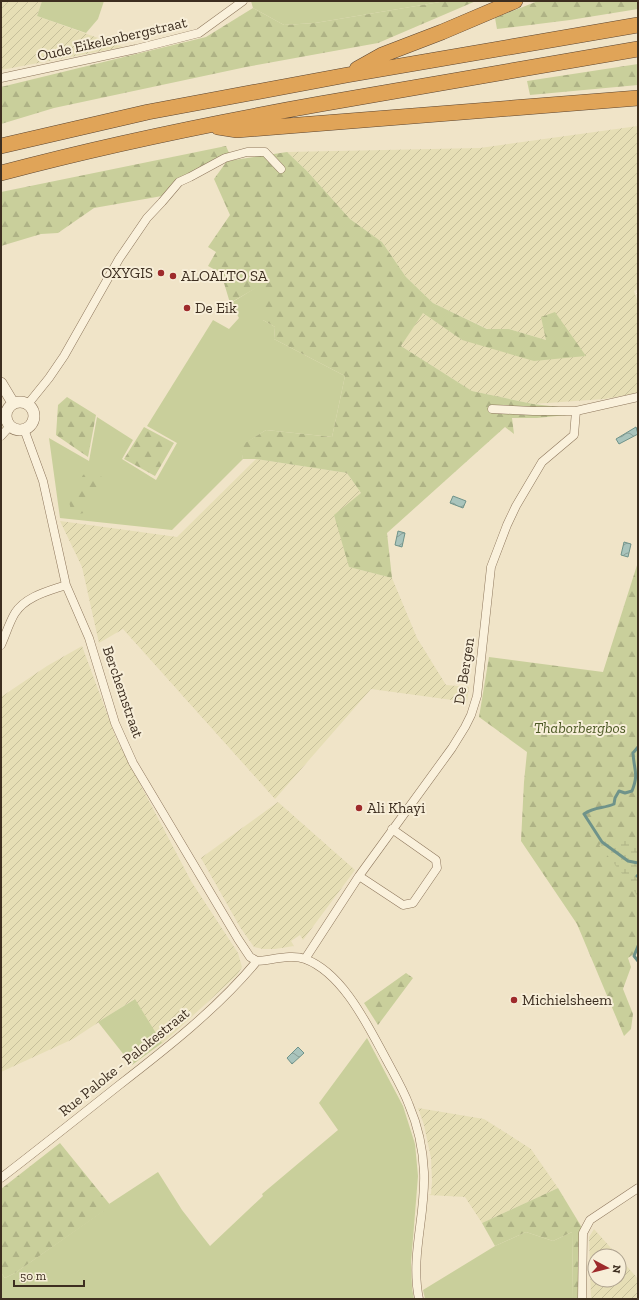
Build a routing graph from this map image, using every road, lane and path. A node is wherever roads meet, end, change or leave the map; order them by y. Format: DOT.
graph roads {
  1 [pos="243,1"];
  2 [pos="515,1"];
  3 [pos="638,25"];
  4 [pos="638,49"];
  5 [pos="347,75"];
  6 [pos="1,78"];
  7 [pos="638,98"];
  8 [pos="205,125"];
  9 [pos="1,146"];
  10 [pos="281,169"];
  11 [pos="1,173"];
  12 [pos="1,383"];
  13 [pos="638,397"];
  14 [pos="13,403"];
  15 [pos="28,404"];
  16 [pos="492,408"];
  17 [pos="576,411"];
  18 [pos="10,426"];
  19 [pos="24,430"];
  20 [pos="1,436"];
  21 [pos="66,585"];
  22 [pos="1,644"];
  23 [pos="392,829"];
  24 [pos="359,876"];
  25 [pos="305,959"];
  26 [pos="257,961"];
  27 [pos="1,1178"];
  28 [pos="638,1188"];
  29 [pos="419,1299"];
  30 [pos="582,1299"];
  1 -- 6 [label="street, Oude Eikelenbergstraat"];
  2 -- 5 [label="highway"];
  3 -- 5 [label="highway"];
  4 -- 8 [label="highway"];
  5 -- 9 [label="highway"];
  7 -- 8 [label="highway"];
  8 -- 11 [label="highway"];
  10 -- 15 [label="street"];
  12 -- 14 [label="street"];
  13 -- 17 [label="street"];
  14 -- 15 [label="street"];
  14 -- 18 [label="street"];
  15 -- 19 [label="street"];
  16 -- 17 [label="street"];
  17 -- 23 [label="street, De Bergen"];
  18 -- 19 [label="street"];
  18 -- 20 [label="street"];
  19 -- 21 [label="street, Berchemstraat"];
  21 -- 22 [label="street"];
  21 -- 26 [label="street, Berchemstraat"];
  23 -- 24 [label="street, De Bergen"];
  23 -- 24 [label="street"];
  24 -- 25 [label="street, De Bergen"];
  25 -- 26 [label="street"];
  25 -- 29 [label="street"];
  26 -- 27 [label="street, Rue Paloke - Palokestraat"];
  28 -- 30 [label="street"];
}
